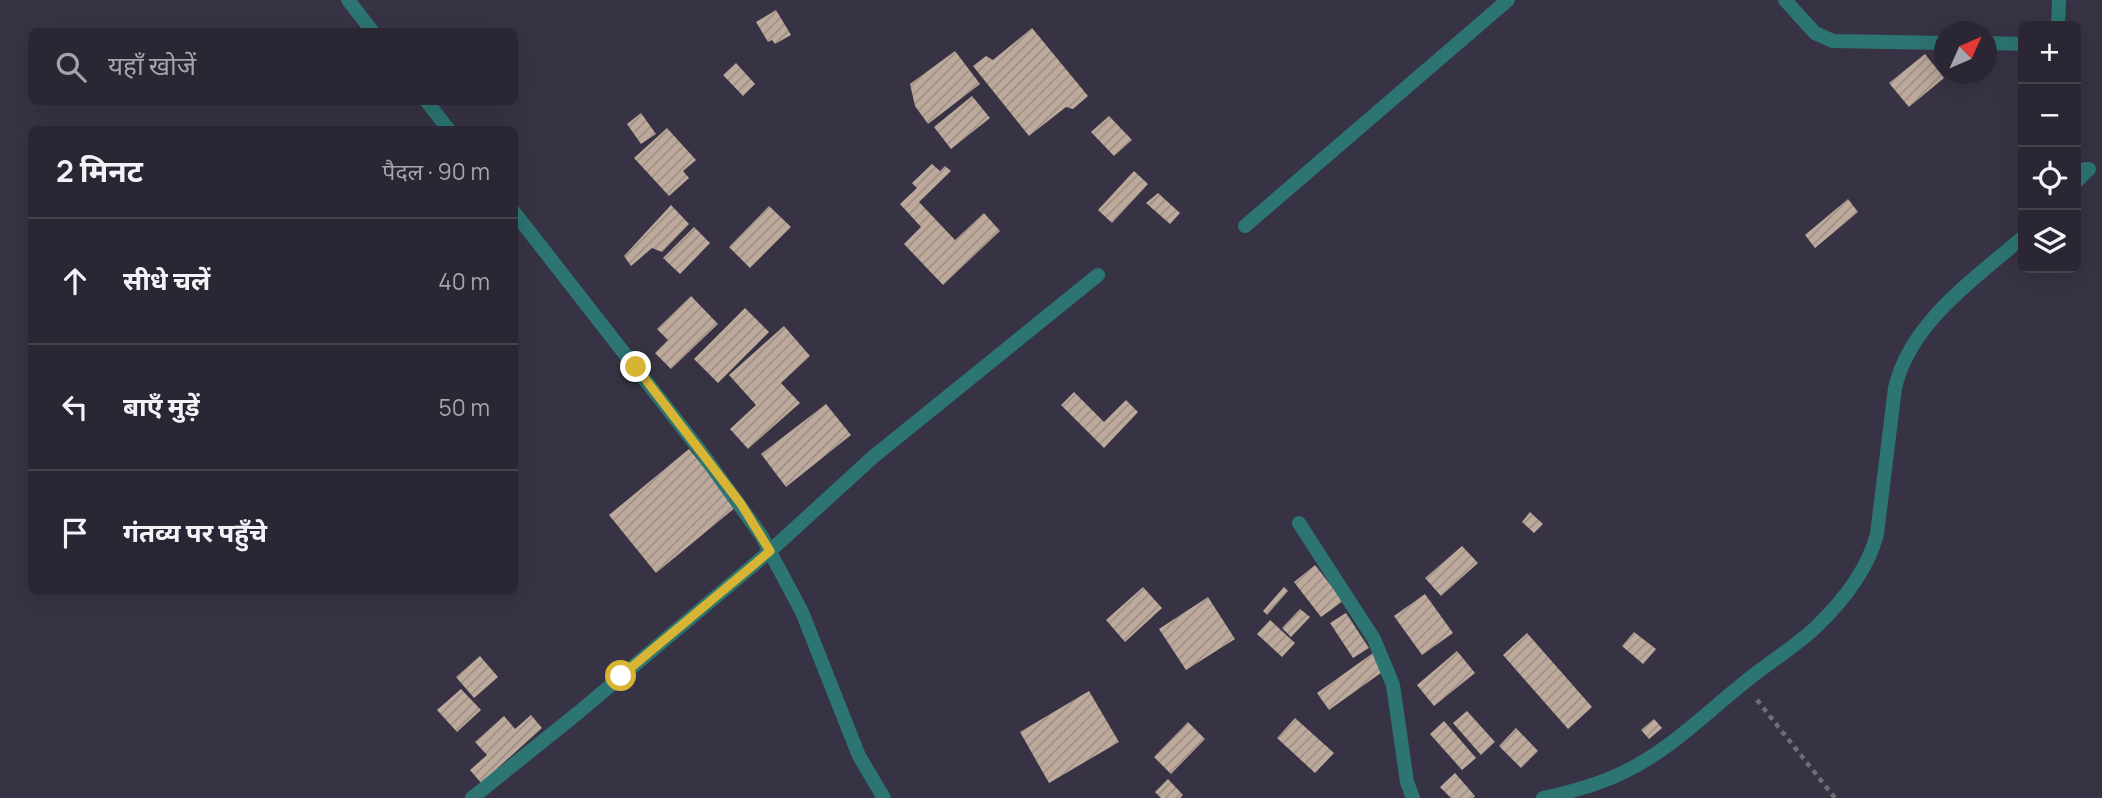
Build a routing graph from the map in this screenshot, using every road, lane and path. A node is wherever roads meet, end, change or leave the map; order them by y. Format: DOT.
graph roads {
  1 [pos="348,0"];
  2 [pos="1508,0"];
  3 [pos="1785,0"];
  4 [pos="2059,0"];
  5 [pos="2058,21"];
  6 [pos="370,28"];
  7 [pos="1934,43"];
  8 [pos="1997,43"];
  9 [pos="2018,44"];
  10 [pos="429,105"];
  11 [pos="446,126"];
  12 [pos="518,217"];
  13 [pos="1245,226"];
  14 [pos="2018,241"];
  15 [pos="1098,275"];
  16 [pos="1298,523"];
  17 [pos="770,551"];
  18 [pos="1743,683"];
  19 [pos="472,798"];
  20 [pos="884,798"];
  21 [pos="1413,798"];
  22 [pos="1543,798"];
  23 [pos="1835,798"];
  1 -- 6 [label="street"];
  2 -- 13 [label="street"];
  3 -- 7 [label="street"];
  4 -- 5 [label="street"];
  8 -- 9 [label="street"];
  10 -- 11 [label="street"];
  12 -- 17 [label="street"];
  14 -- 18 [label="street"];
  15 -- 17 [label="street"];
  16 -- 21 [label="street"];
  17 -- 19 [label="street"];
  17 -- 20 [label="street"];
  18 -- 22 [label="street"];
  18 -- 23 [label="path"];
}
